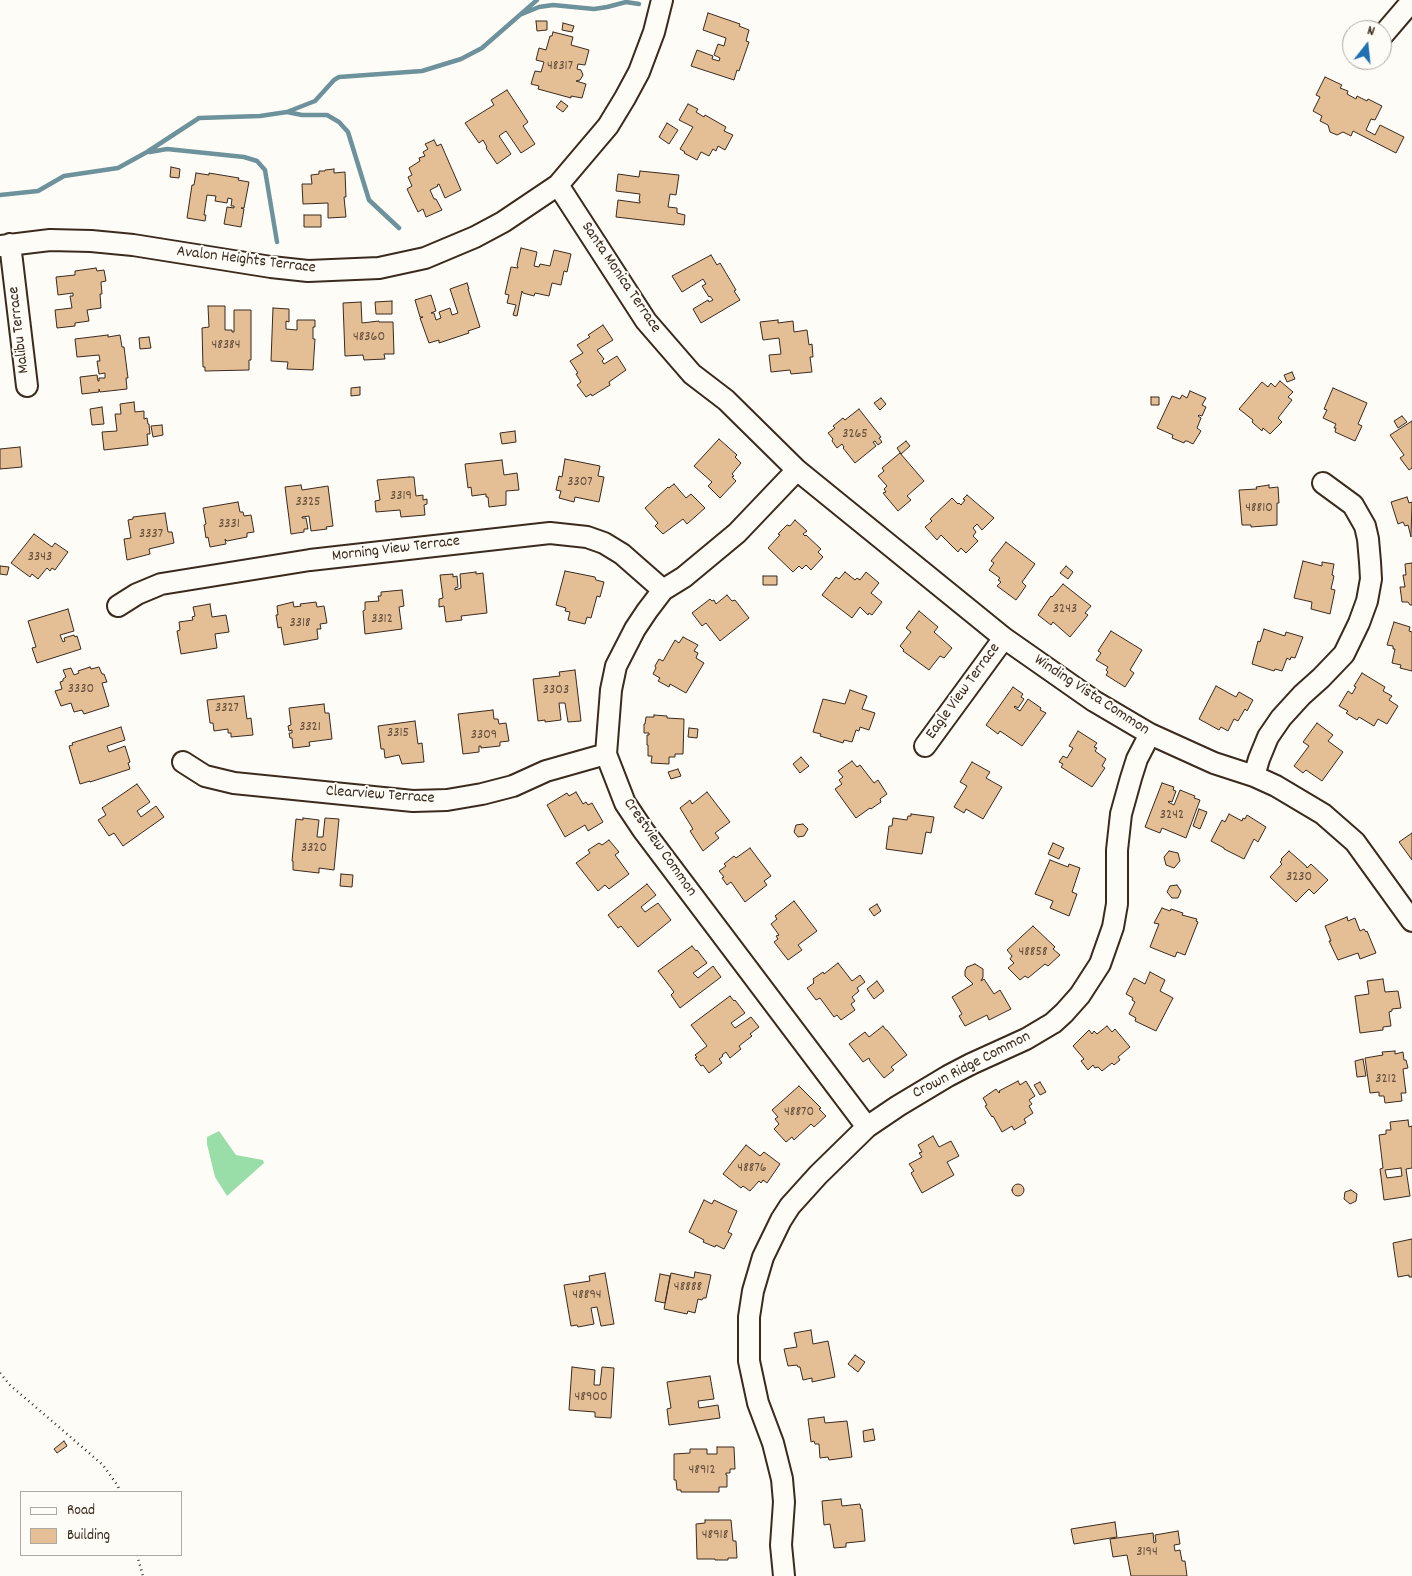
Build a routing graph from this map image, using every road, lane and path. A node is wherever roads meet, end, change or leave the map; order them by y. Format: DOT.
graph roads {
  1 [pos="662,0"];
  2 [pos="1412,1"];
  3 [pos="1392,24"];
  4 [pos="558,185"];
  5 [pos="5,245"];
  6 [pos="27,386"];
  7 [pos="798,470"];
  8 [pos="1323,483"];
  9 [pos="663,590"];
  10 [pos="118,606"];
  11 [pos="1004,638"];
  12 [pos="1150,734"];
  13 [pos="925,746"];
  14 [pos="606,754"];
  15 [pos="183,762"];
  16 [pos="1254,776"];
  17 [pos="1412,921"];
  18 [pos="867,1127"];
  19 [pos="0,1373"];
  20 [pos="120,1491"];
  21 [pos="137,1556"];
  22 [pos="143,1576"];
  23 [pos="784,1576"];
  1 -- 4 [label="street, Avalon Heights Terrace"];
  2 -- 3 [label="street"];
  4 -- 5 [label="street, Avalon Heights Terrace"];
  4 -- 7 [label="street, Santa Monica Terrace"];
  5 -- 6 [label="street, Malibu Terrace"];
  7 -- 9 [label="street, Crestview Common"];
  7 -- 11 [label="street, Winding Vista Common"];
  8 -- 16 [label="street"];
  9 -- 10 [label="street, Morning View Terrace"];
  9 -- 14 [label="street, Crestview Common"];
  11 -- 12 [label="street, Winding Vista Common"];
  11 -- 13 [label="street, Eagle View Terrace"];
  12 -- 16 [label="street, Winding Vista Common"];
  12 -- 18 [label="street, Crown Ridge Common"];
  14 -- 15 [label="street, Clearview Terrace"];
  14 -- 18 [label="street, Crestview Common"];
  16 -- 17 [label="street, Winding Vista Common"];
  18 -- 23 [label="street, Crown Ridge Common"];
  19 -- 20 [label="path"];
  21 -- 22 [label="path"];
}
